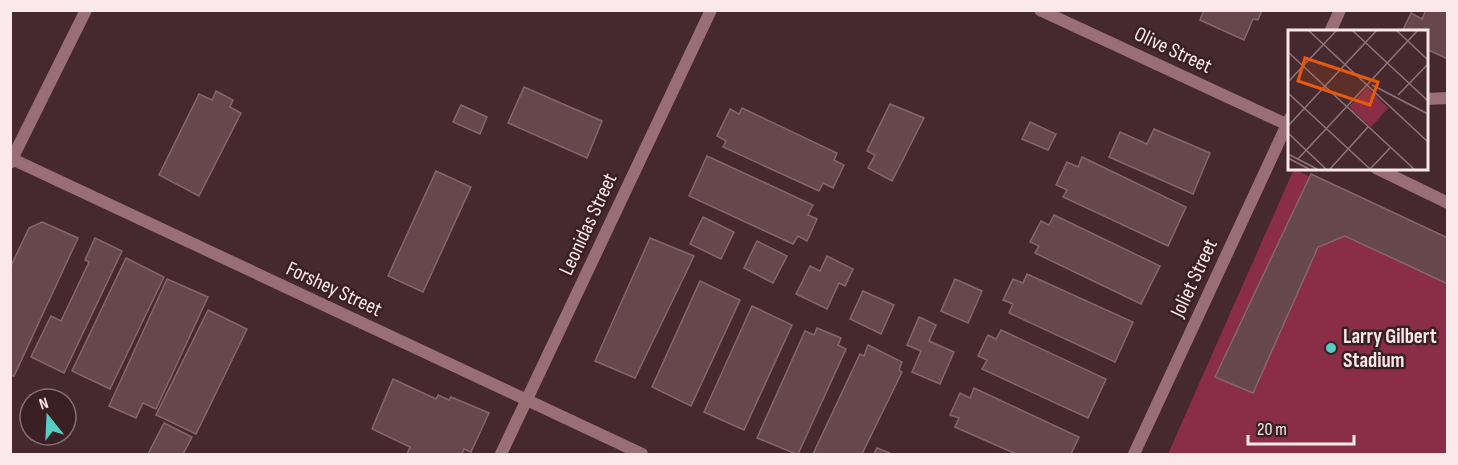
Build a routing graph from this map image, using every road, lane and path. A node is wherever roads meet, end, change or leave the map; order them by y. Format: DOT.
graph roads {
  1 [pos="86,10"];
  2 [pos="711,10"];
  3 [pos="1040,10"];
  4 [pos="1340,10"];
  5 [pos="1331,30"];
  6 [pos="1448,98"];
  7 [pos="1428,99"];
  8 [pos="1288,123"];
  9 [pos="1288,125"];
  10 [pos="11,160"];
  11 [pos="1380,170"];
  12 [pos="1448,203"];
  13 [pos="526,401"];
  14 [pos="501,454"];
  15 [pos="642,454"];
  16 [pos="1134,454"];
  1 -- 10 [label="street"];
  2 -- 13 [label="street, Leonidas Street"];
  3 -- 8 [label="street, Olive Street"];
  4 -- 5 [label="street"];
  6 -- 7 [label="street"];
  9 -- 16 [label="street, Joliet Street"];
  10 -- 13 [label="street, Forshey Street"];
  11 -- 12 [label="street"];
  13 -- 14 [label="street, Leonidas Street"];
  13 -- 15 [label="street, Forshey Street"];
}
